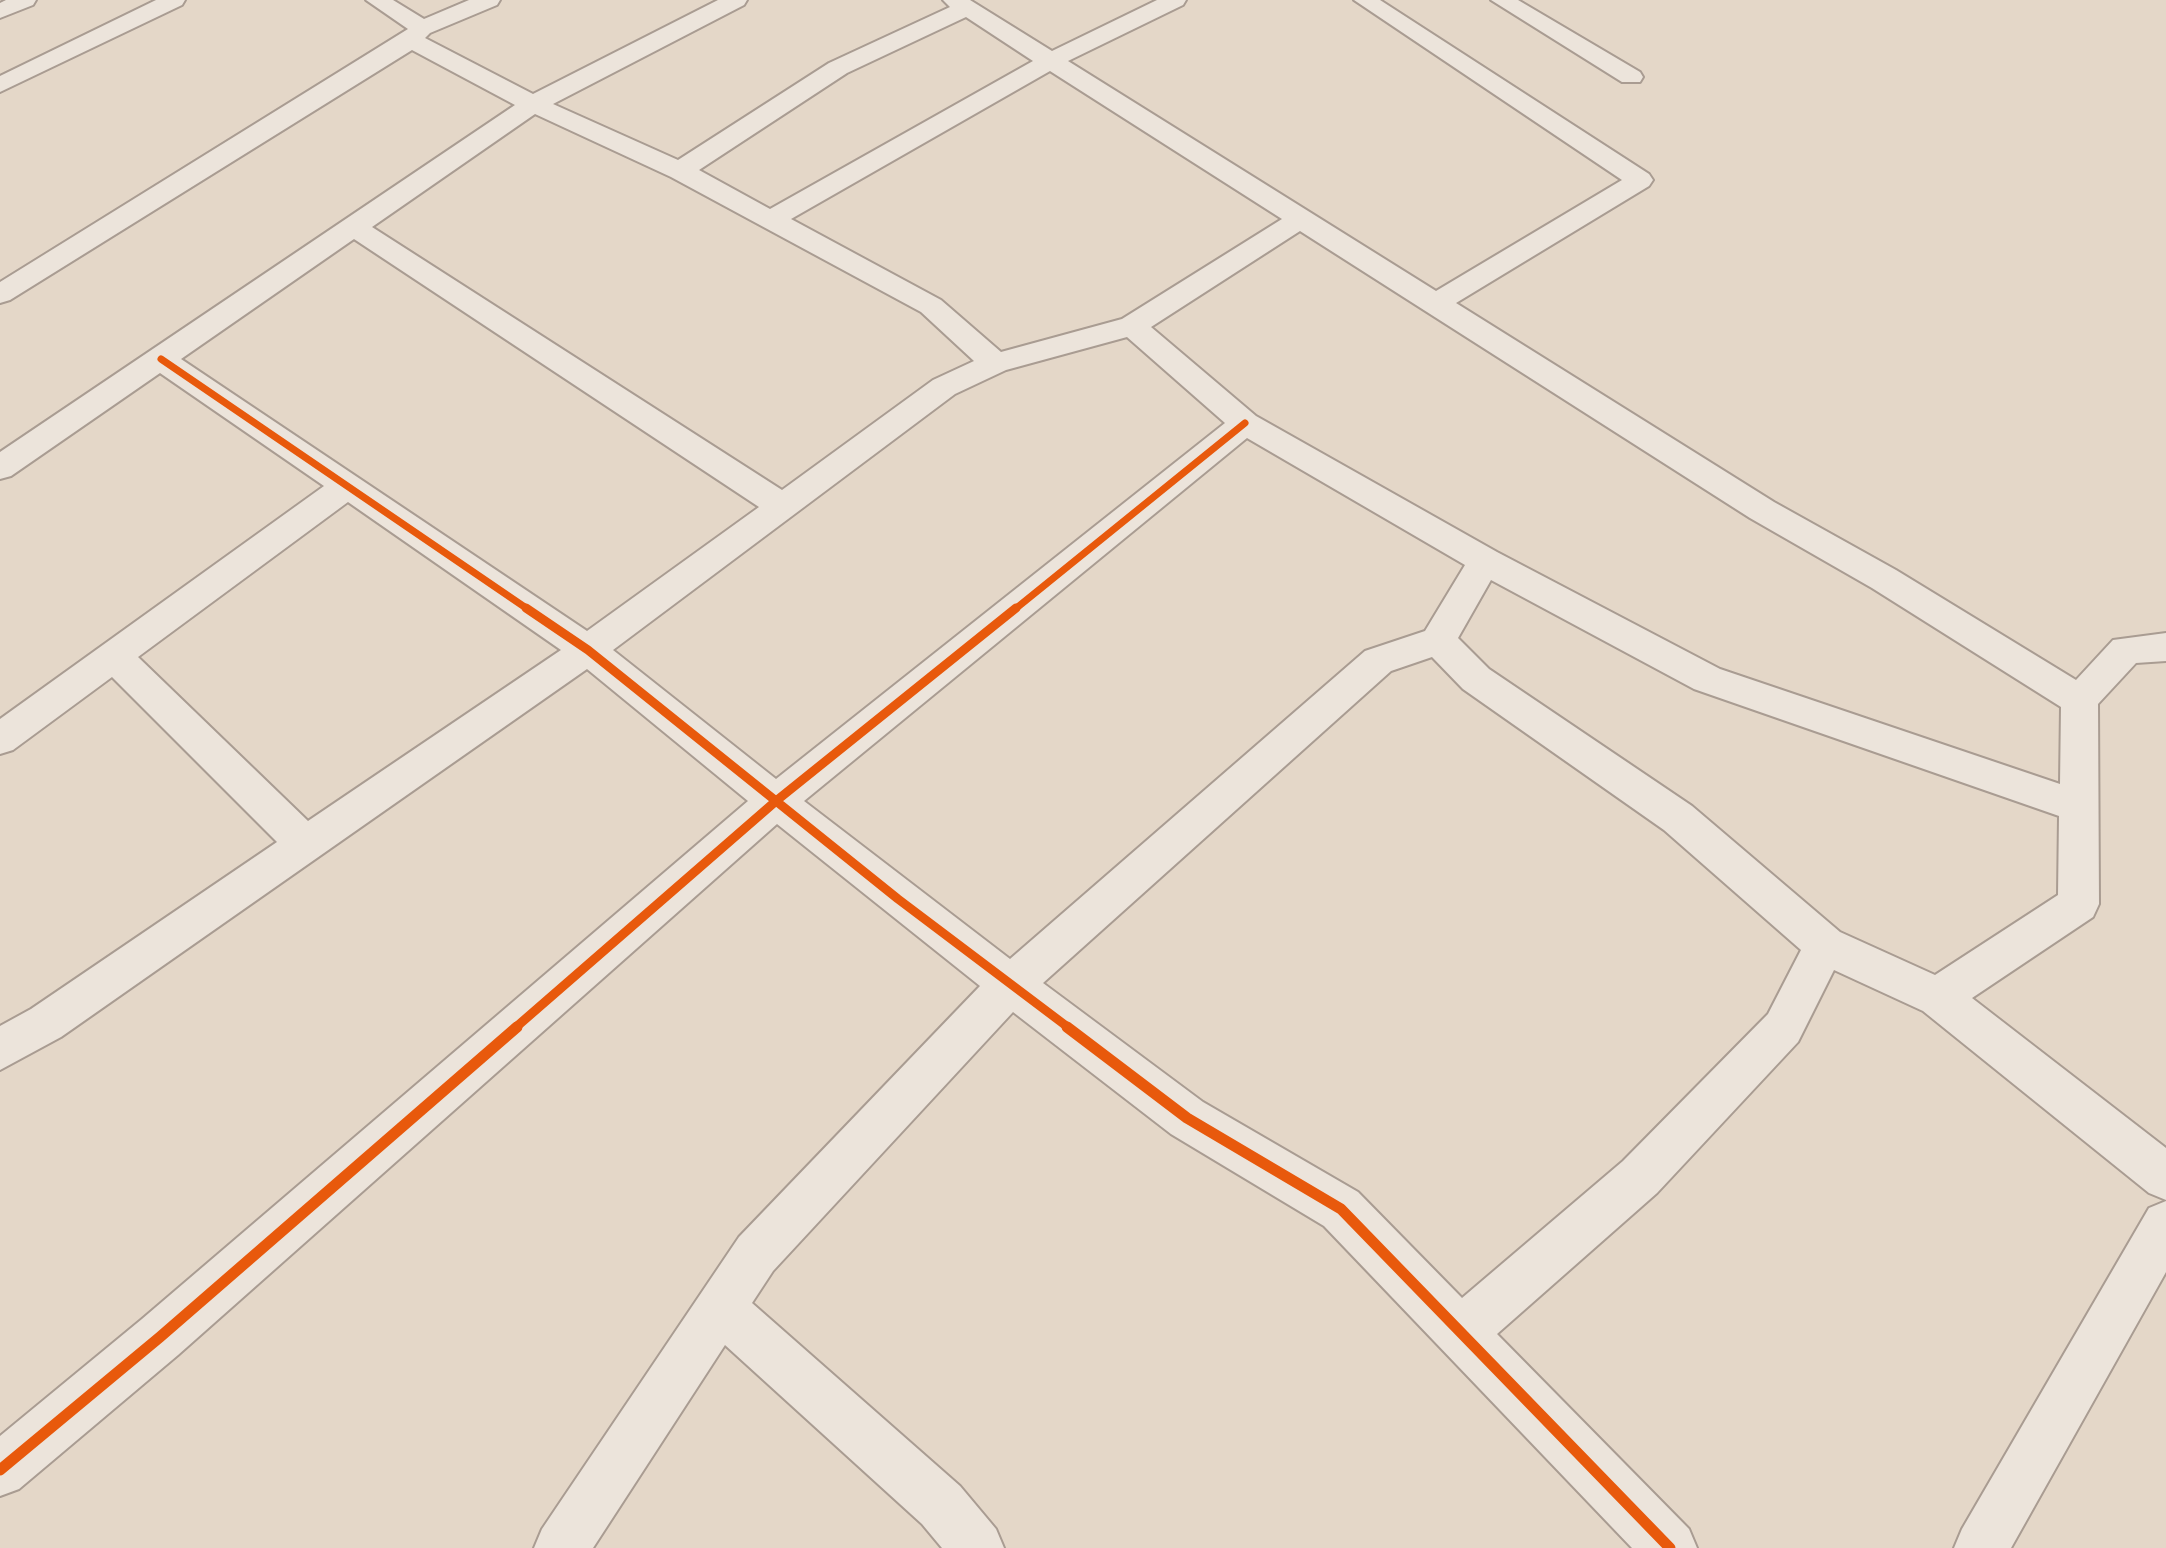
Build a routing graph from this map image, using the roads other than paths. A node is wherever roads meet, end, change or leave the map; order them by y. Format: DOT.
graph roads {
  1 [pos="25,0"];
  2 [pos="174,0"];
  3 [pos="377,0"];
  4 [pos="489,0"];
  5 [pos="736,0"];
  6 [pos="1175,0"];
  7 [pos="1365,0"];
  8 [pos="1502,0"];
  9 [pos="961,4"];
  10 [pos="0,11"];
  11 [pos="416,34"];
  12 [pos="1052,61"];
  13 [pos="1631,77"];
  14 [pos="0,85"];
  15 [pos="533,104"];
  16 [pos="680,171"];
  17 [pos="1302,218"];
  18 [pos="770,220"];
  19 [pos="354,227"];
  20 [pos="0,295"];
  21 [pos="1436,303"];
  22 [pos="1132,326"];
  23 [pos="161,359"];
  24 [pos="995,363"];
  25 [pos="1245,423"];
  26 [pos="0,468"];
  27 [pos="347,486"];
  28 [pos="782,506"];
  29 [pos="1486,561"];
  30 [pos="1438,640"];
  31 [pos="2166,647"];
  32 [pos="588,650"];
  33 [pos="115,657"];
  34 [pos="2080,700"];
  35 [pos="0,739"];
  36 [pos="776,801"];
  37 [pos="2078,806"];
  38 [pos="305,844"];
  39 [pos="1825,944"];
  40 [pos="1010,985"];
  41 [pos="1938,997"];
  42 [pos="0,1049"];
  43 [pos="2166,1177"];
  44 [pos="2166,1225"];
  45 [pos="721,1308"];
  46 [pos="1460,1333"];
  47 [pos="0,1470"];
  48 [pos="561,1548"];
  49 [pos="977,1548"];
  50 [pos="1670,1548"];
  51 [pos="1981,1548"];
  1 -- 10 [label="street"];
  2 -- 14 [label="street"];
  3 -- 11 [label="street"];
  4 -- 11 [label="street"];
  5 -- 15 [label="street"];
  6 -- 12 [label="street"];
  7 -- 21 [label="street"];
  8 -- 13 [label="street"];
  9 -- 12 [label="street"];
  9 -- 16 [label="street"];
  11 -- 15 [label="street"];
  11 -- 20 [label="street"];
  12 -- 17 [label="street"];
  12 -- 18 [label="street"];
  15 -- 16 [label="street"];
  15 -- 19 [label="street"];
  16 -- 18 [label="street"];
  17 -- 21 [label="street"];
  17 -- 22 [label="street"];
  18 -- 24 [label="street"];
  19 -- 23 [label="street"];
  19 -- 28 [label="street"];
  21 -- 34 [label="street"];
  22 -- 24 [label="street"];
  22 -- 25 [label="street"];
  23 -- 26 [label="street"];
  23 -- 27 [label="street"];
  24 -- 28 [label="street"];
  25 -- 29 [label="street"];
  25 -- 36 [label="street"];
  27 -- 32 [label="street"];
  27 -- 33 [label="street"];
  28 -- 32 [label="street"];
  29 -- 30 [label="street"];
  29 -- 37 [label="street"];
  30 -- 39 [label="street"];
  30 -- 40 [label="street"];
  31 -- 34 [label="street"];
  32 -- 36 [label="street"];
  32 -- 38 [label="street"];
  33 -- 35 [label="street"];
  33 -- 38 [label="street"];
  34 -- 37 [label="street"];
  36 -- 40 [label="street"];
  36 -- 47 [label="street"];
  37 -- 41 [label="street"];
  38 -- 42 [label="street"];
  39 -- 41 [label="street"];
  39 -- 46 [label="street"];
  40 -- 45 [label="street"];
  40 -- 46 [label="street"];
  41 -- 43 [label="street"];
  44 -- 51 [label="street"];
  45 -- 48 [label="street"];
  45 -- 49 [label="street"];
  46 -- 50 [label="street"];
}
